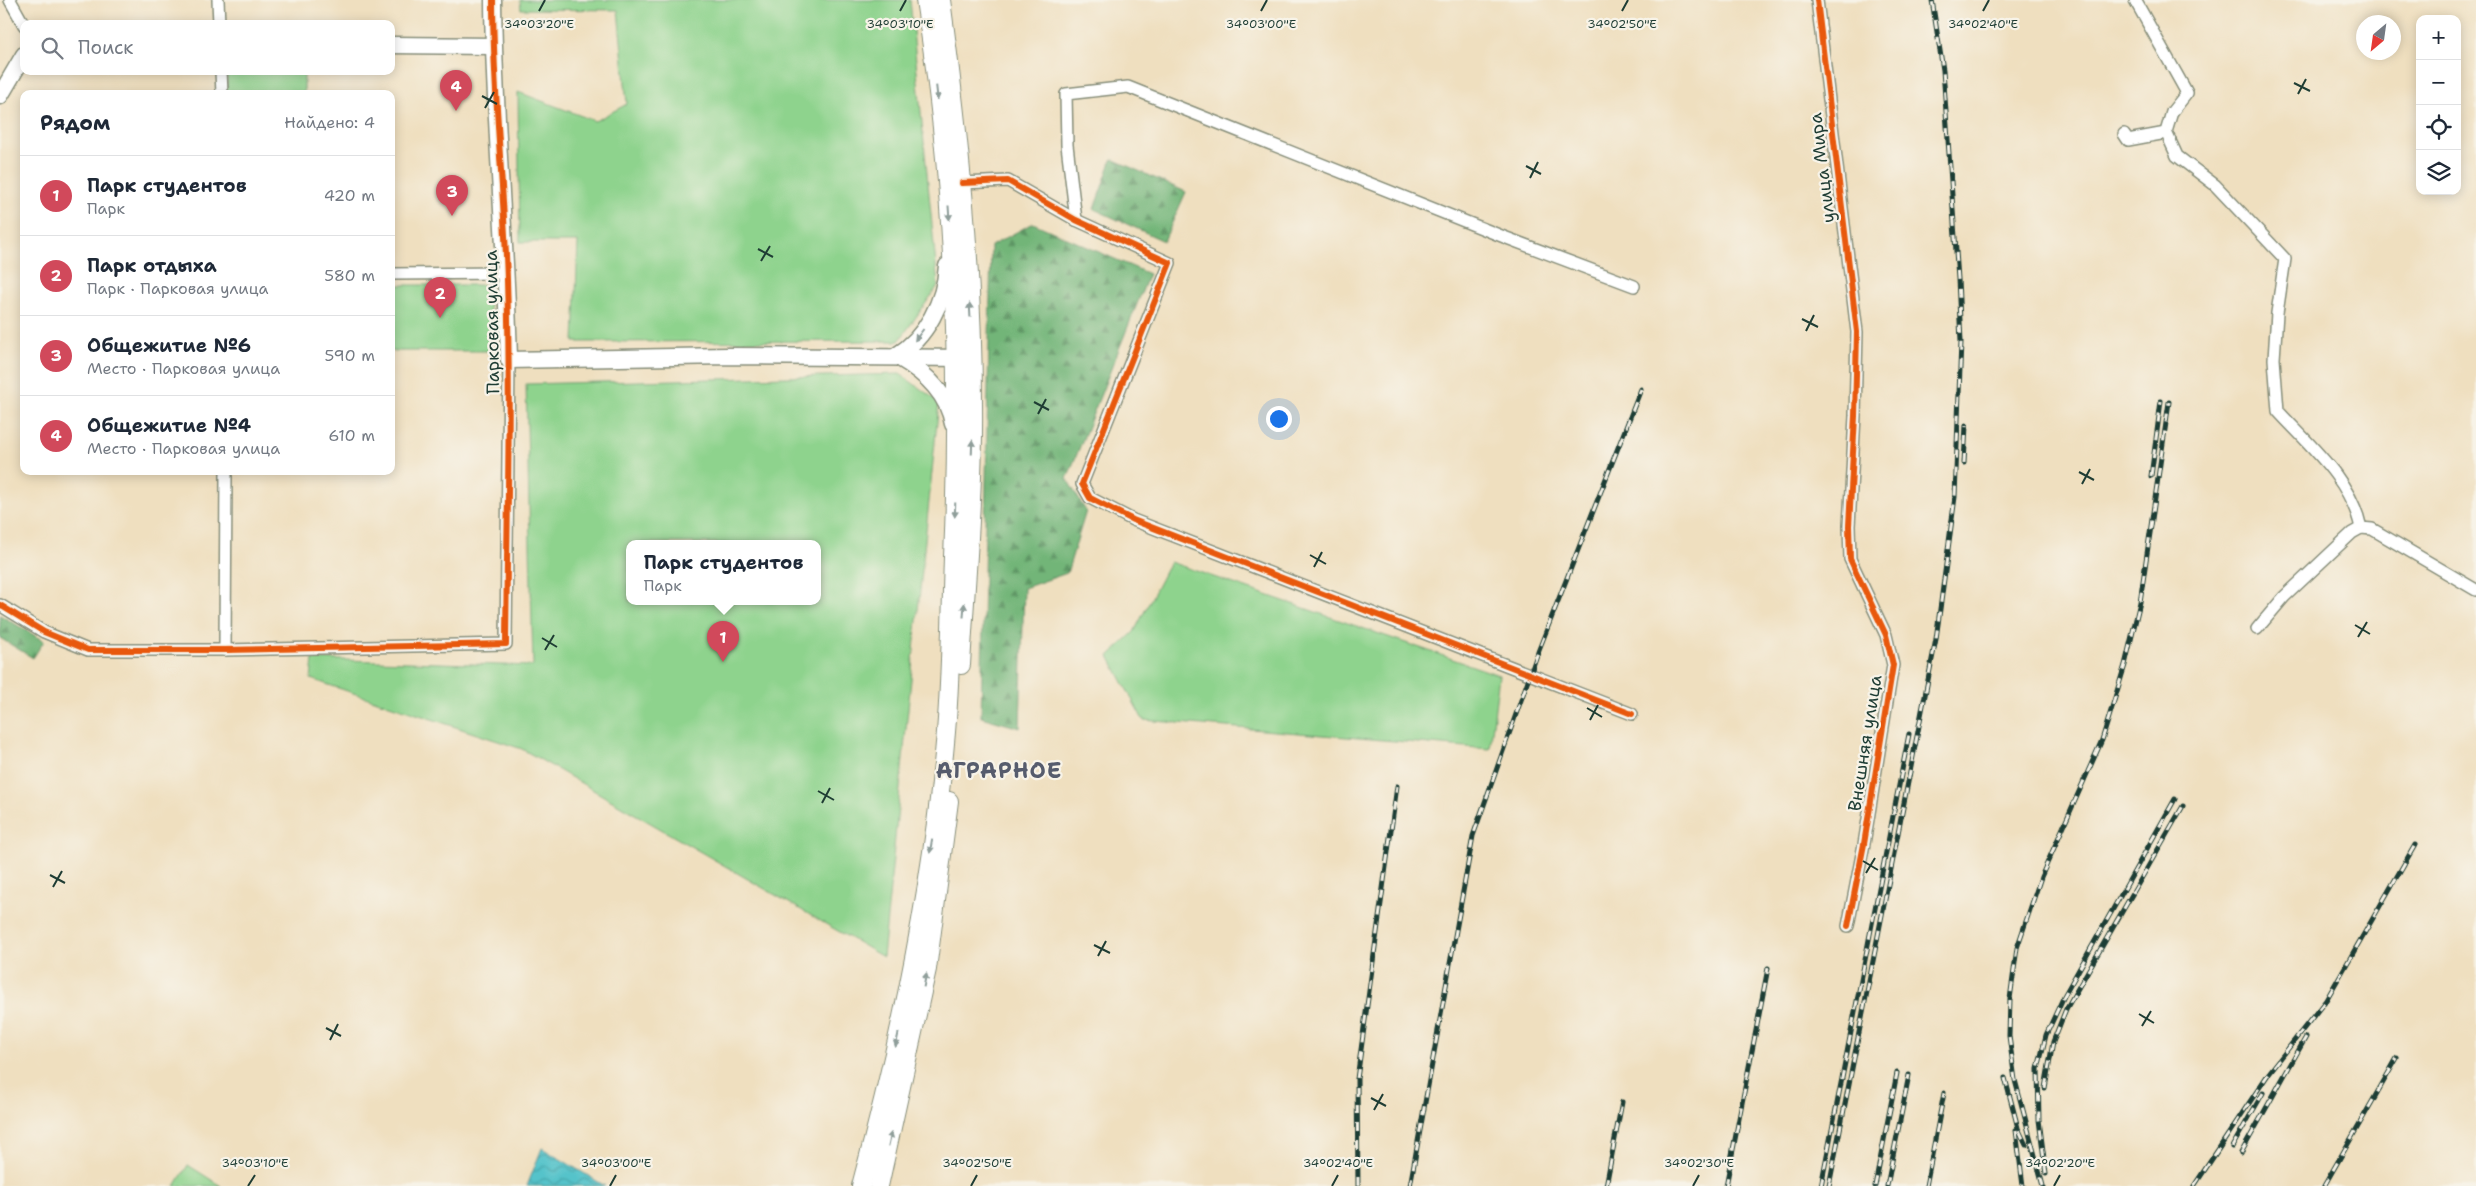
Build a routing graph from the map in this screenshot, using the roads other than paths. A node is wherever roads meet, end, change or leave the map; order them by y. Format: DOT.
graph roads {
  1 [pos="10,0"];
  2 [pos="218,0"];
  3 [pos="493,0"];
  4 [pos="925,0"];
  5 [pos="941,0"];
  6 [pos="1817,0"];
  7 [pos="2135,0"];
  8 [pos="21,20"];
  9 [pos="219,20"];
  10 [pos="395,45"];
  11 [pos="493,46"];
  12 [pos="20,62"];
  13 [pos="221,75"];
  14 [pos="222,90"];
  15 [pos="0,96"];
  16 [pos="2166,133"];
  17 [pos="2124,134"];
  18 [pos="962,183"];
  19 [pos="1076,220"];
  20 [pos="951,241"];
  21 [pos="507,273"];
  22 [pos="395,274"];
  23 [pos="1634,286"];
  24 [pos="1857,332"];
  25 [pos="896,356"];
  26 [pos="964,358"];
  27 [pos="509,360"];
  28 [pos="956,443"];
  29 [pos="226,475"];
  30 [pos="2362,528"];
  31 [pos="2476,590"];
  32 [pos="0,605"];
  33 [pos="2257,629"];
  34 [pos="225,650"];
  35 [pos="1632,714"];
  36 [pos="1848,926"];
  37 [pos="861,1186"];
  38 [pos="879,1186"];
  1 -- 8 [label="street"];
  2 -- 9 [label="street"];
  3 -- 11 [label="street, Парковая улица"];
  4 -- 20 [label="main road, one-way"];
  5 -- 18 [label="main road"];
  6 -- 24 [label="street, улица Мира"];
  7 -- 16 [label="street"];
  10 -- 11 [label="street"];
  11 -- 21 [label="street, Парковая улица"];
  12 -- 15 [label="street"];
  13 -- 14 [label="street"];
  16 -- 17 [label="street"];
  16 -- 30 [label="street"];
  18 -- 19 [label="street"];
  26 -- 18 [label="main road, one-way"];
  19 -- 23 [label="street"];
  19 -- 35 [label="street"];
  20 -- 25 [label="street, one-way"];
  20 -- 26 [label="main road"];
  21 -- 22 [label="street"];
  21 -- 27 [label="street, Парковая улица"];
  24 -- 36 [label="street, Внешняя улица"];
  25 -- 26 [label="street"];
  25 -- 27 [label="street"];
  25 -- 28 [label="street"];
  26 -- 28 [label="main road"];
  38 -- 26 [label="main road, one-way"];
  27 -- 34 [label="street, Парковая улица"];
  28 -- 37 [label="main road, one-way"];
  29 -- 34 [label="street"];
  30 -- 31 [label="street"];
  30 -- 33 [label="street"];
  32 -- 34 [label="street"];
}
